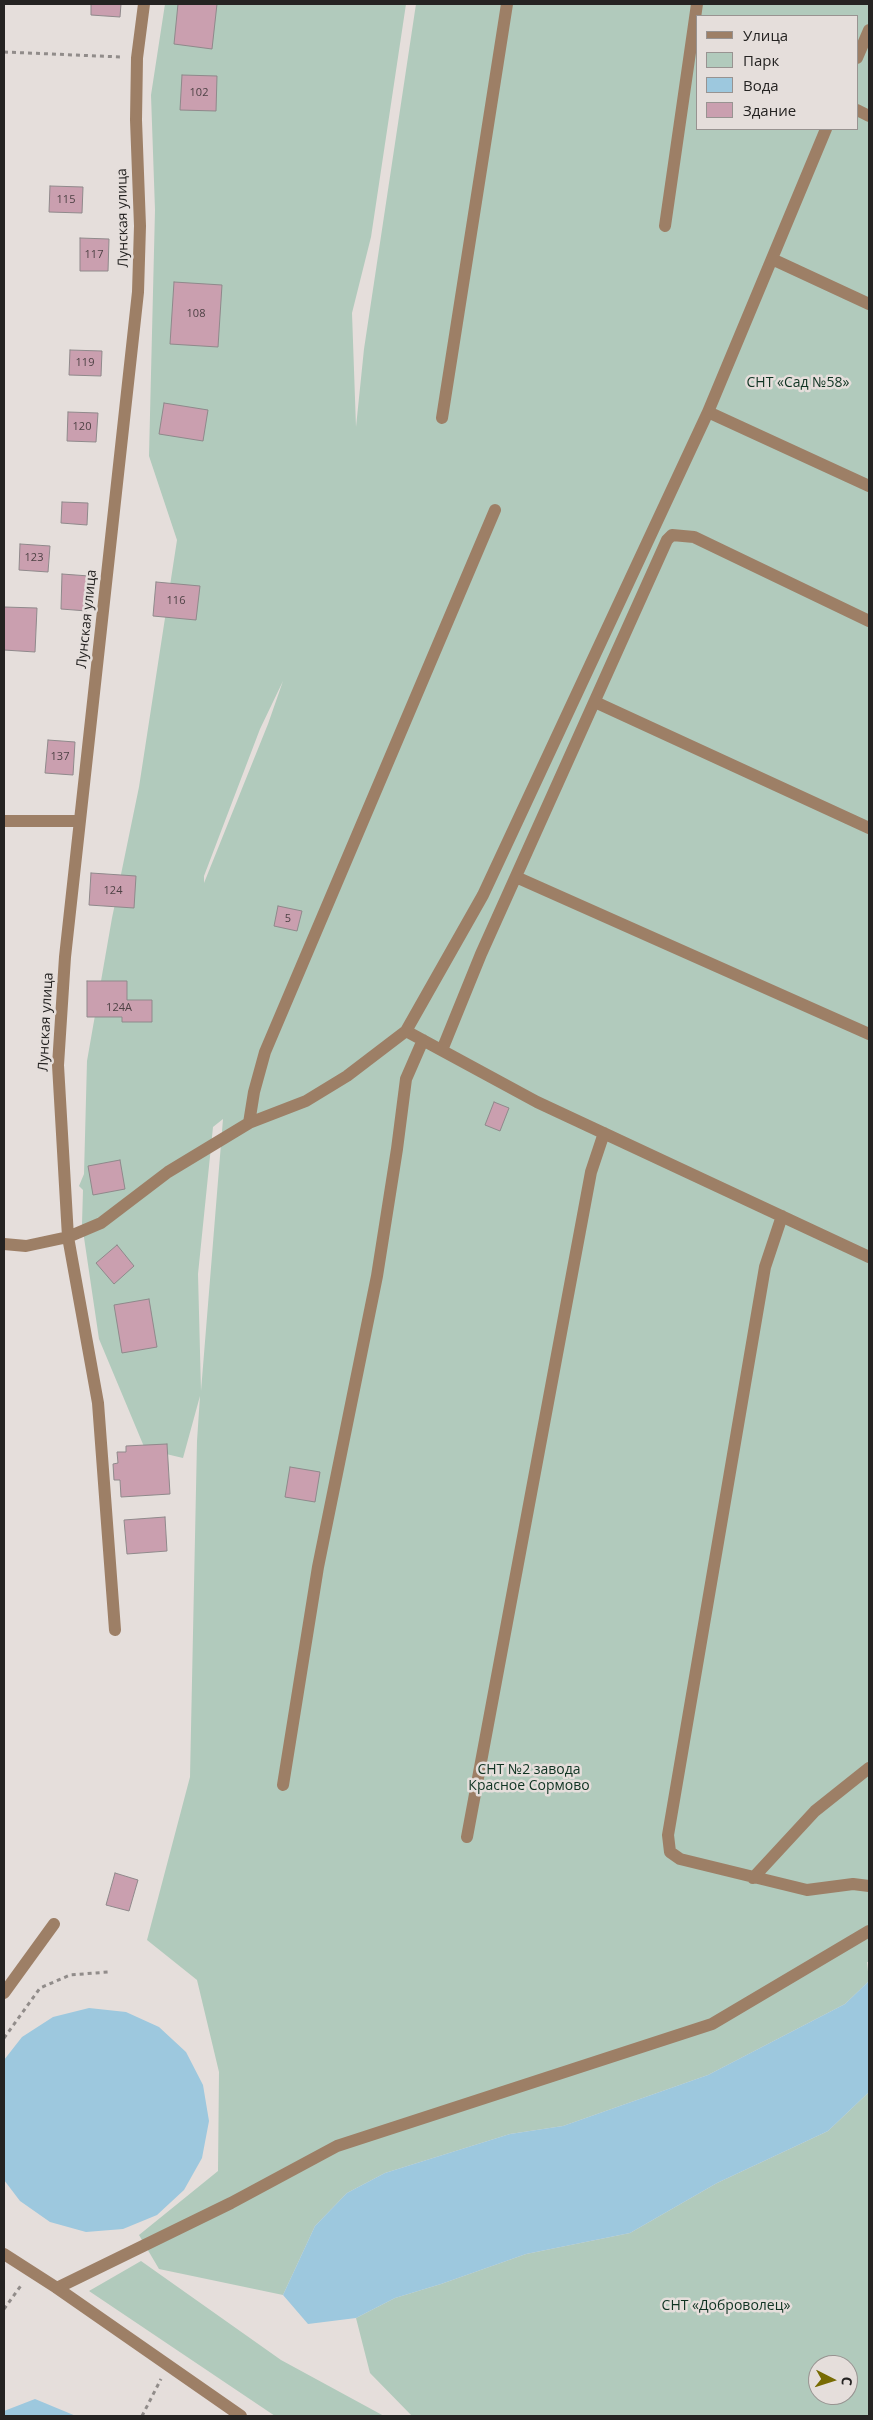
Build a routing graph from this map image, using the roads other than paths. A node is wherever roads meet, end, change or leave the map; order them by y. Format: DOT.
graph roads {
  1 [pos="144,4"];
  2 [pos="507,4"];
  3 [pos="697,4"];
  4 [pos="869,30"];
  5 [pos="858,56"];
  6 [pos="826,130"];
  7 [pos="666,226"];
  8 [pos="772,259"];
  9 [pos="869,304"];
  10 [pos="708,412"];
  11 [pos="442,418"];
  12 [pos="869,486"];
  13 [pos="494,510"];
  14 [pos="869,620"];
  15 [pos="595,702"];
  16 [pos="79,820"];
  17 [pos="4,821"];
  18 [pos="869,828"];
  19 [pos="516,877"];
  20 [pos="406,1031"];
  21 [pos="869,1034"];
  22 [pos="423,1040"];
  23 [pos="442,1050"];
  24 [pos="249,1123"];
  25 [pos="604,1133"];
  26 [pos="782,1216"];
  27 [pos="68,1237"];
  28 [pos="4,1244"];
  29 [pos="869,1257"];
  30 [pos="115,1630"];
  31 [pos="869,1768"];
  32 [pos="283,1785"];
  33 [pos="467,1838"];
  34 [pos="753,1878"];
  35 [pos="869,1886"];
  36 [pos="54,1924"];
  37 [pos="869,1931"];
  38 [pos="4,1993"];
  39 [pos="4,2254"];
  40 [pos="57,2288"];
  41 [pos="240,2416"];
  1 -- 16 [label="street, Лунская улица"];
  2 -- 11 [label="street"];
  3 -- 7 [label="street"];
  4 -- 5 [label="street"];
  6 -- 8 [label="street"];
  8 -- 9 [label="street"];
  8 -- 10 [label="street"];
  10 -- 12 [label="street"];
  10 -- 20 [label="street"];
  13 -- 24 [label="street"];
  14 -- 15 [label="street"];
  15 -- 18 [label="street"];
  15 -- 19 [label="street"];
  16 -- 17 [label="street"];
  16 -- 27 [label="street, Лунская улица"];
  19 -- 21 [label="street"];
  19 -- 23 [label="street"];
  20 -- 22 [label="street"];
  20 -- 24 [label="street"];
  22 -- 23 [label="street"];
  22 -- 32 [label="street"];
  23 -- 25 [label="street"];
  24 -- 27 [label="street"];
  25 -- 26 [label="street"];
  25 -- 33 [label="street"];
  26 -- 29 [label="street"];
  26 -- 34 [label="street"];
  27 -- 28 [label="street"];
  27 -- 30 [label="street, Лунская улица"];
  31 -- 34 [label="street"];
  34 -- 35 [label="street"];
  36 -- 38 [label="street"];
  37 -- 40 [label="street"];
  39 -- 40 [label="street"];
  40 -- 41 [label="street"];
}
